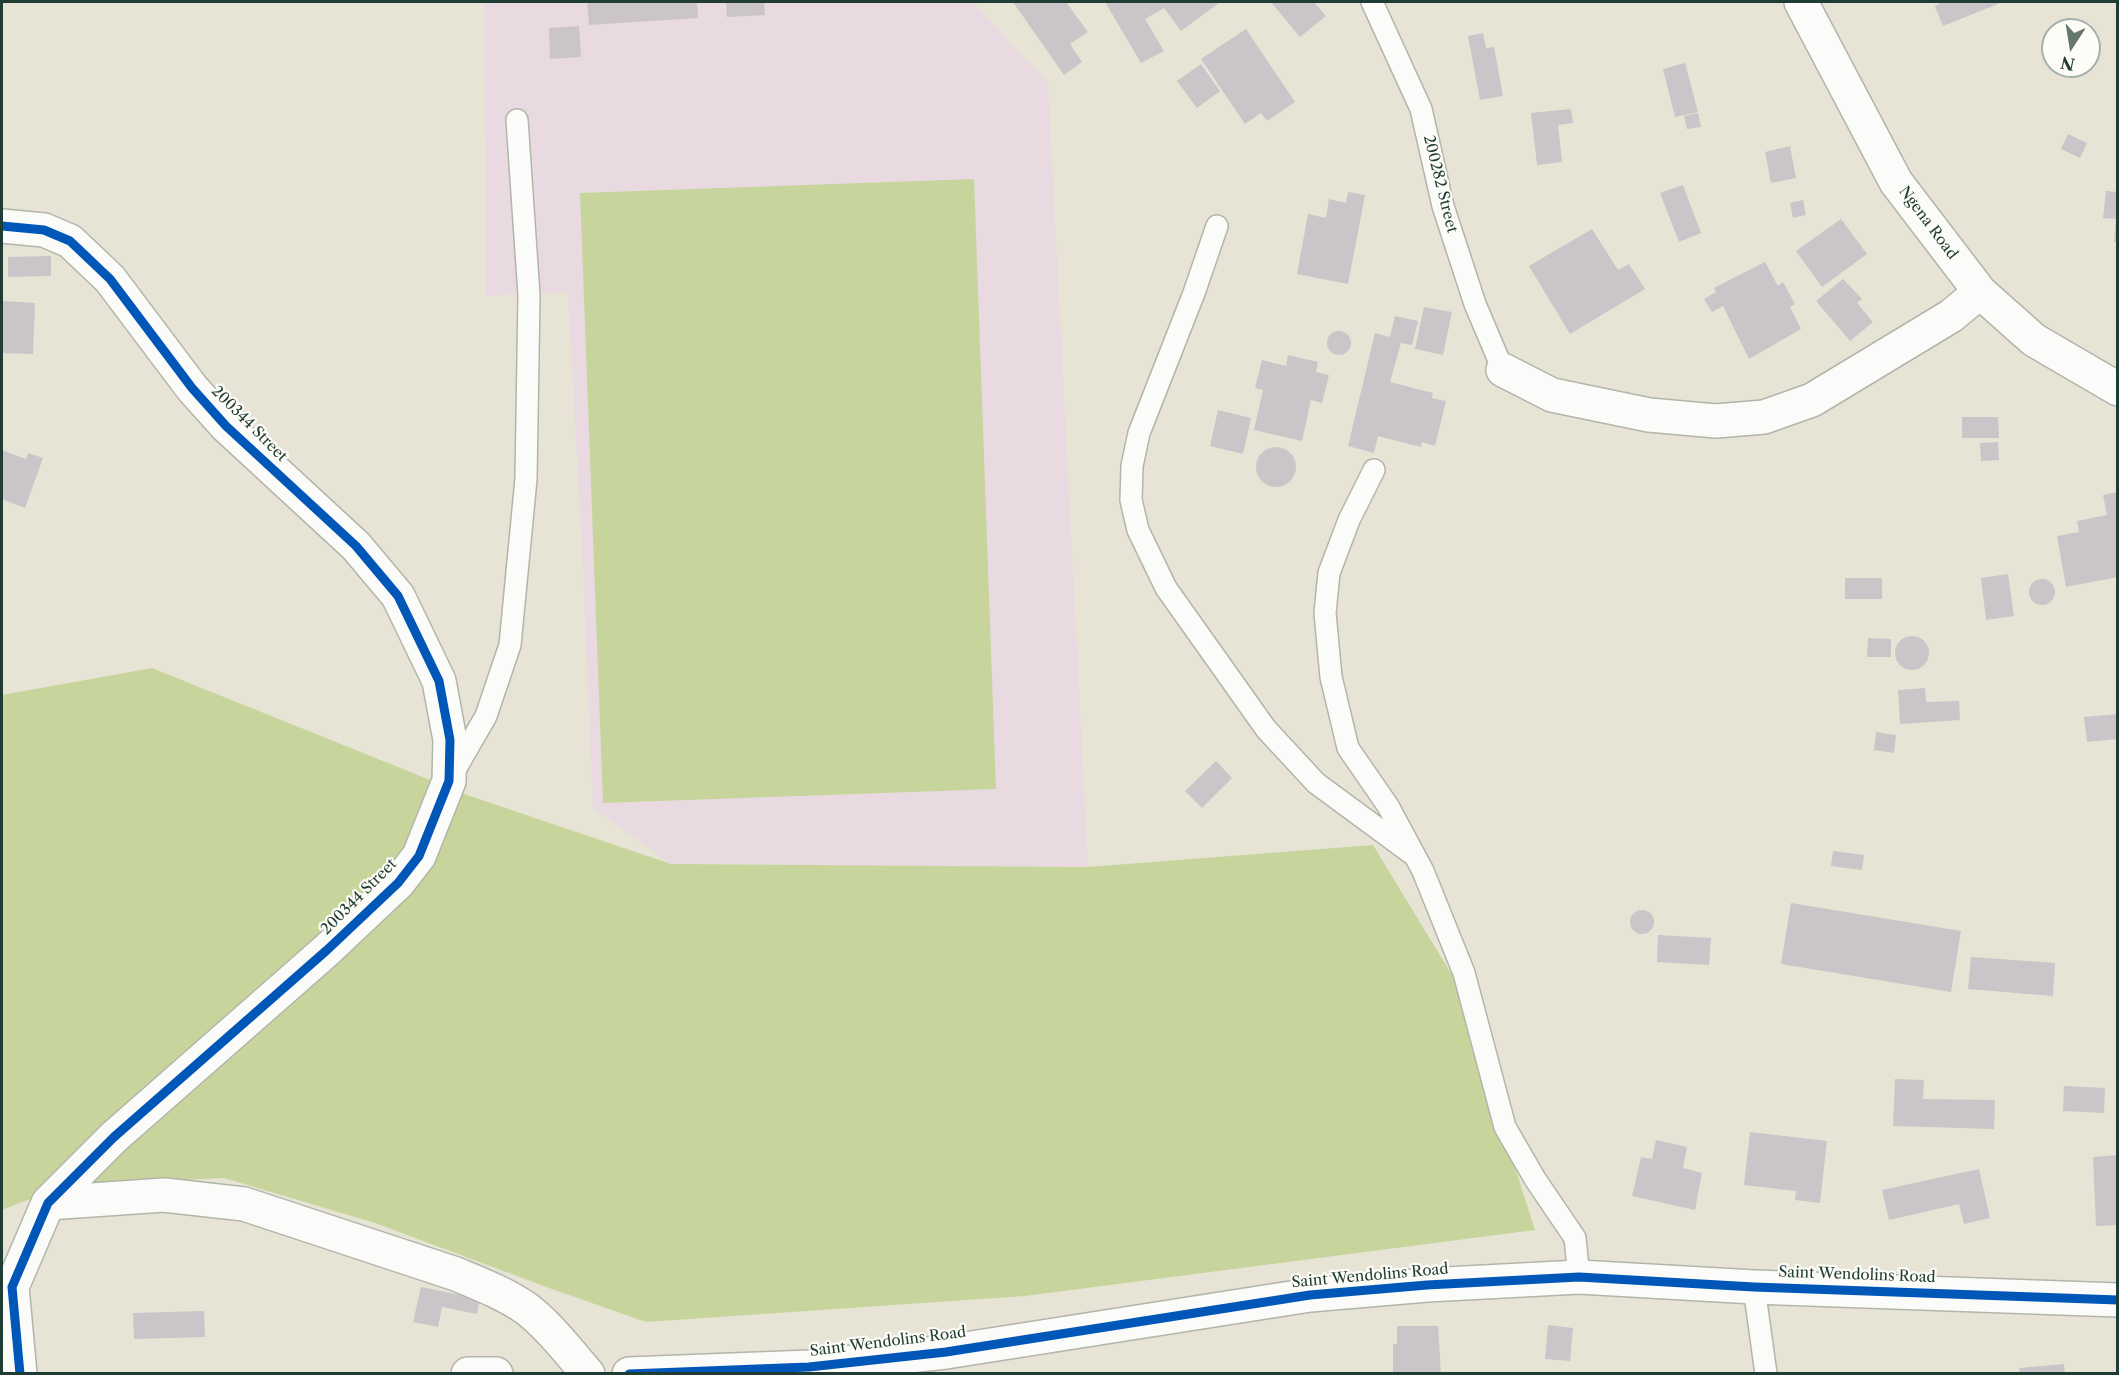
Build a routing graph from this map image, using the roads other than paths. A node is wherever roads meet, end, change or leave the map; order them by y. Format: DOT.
graph roads {
  1 [pos="1372,2"];
  2 [pos="1801,2"];
  3 [pos="516,120"];
  4 [pos="1216,225"];
  5 [pos="2,226"];
  6 [pos="1980,292"];
  7 [pos="1503,370"];
  8 [pos="2118,389"];
  9 [pos="1374,470"];
  10 [pos="449,781"];
  11 [pos="1414,855"];
  12 [pos="48,1203"];
  13 [pos="1579,1277"];
  14 [pos="7,1286"];
  15 [pos="1754,1287"];
  16 [pos="2118,1300"];
  17 [pos="20,1374"];
  18 [pos="468,1374"];
  19 [pos="496,1374"];
  20 [pos="588,1374"];
  21 [pos="629,1374"];
  22 [pos="1766,1374"];
  1 -- 7 [label="lane, 200282 Street"];
  2 -- 6 [label="street, Ngena Road"];
  3 -- 10 [label="lane"];
  4 -- 11 [label="lane"];
  5 -- 10 [label="street, 200344 Street"];
  6 -- 7 [label="street"];
  6 -- 8 [label="street, Ngena Road"];
  9 -- 11 [label="lane"];
  10 -- 12 [label="street, 200344 Street"];
  11 -- 13 [label="lane"];
  12 -- 14 [label="street, 200344 Street"];
  12 -- 20 [label="street"];
  13 -- 15 [label="street, Saint Wendolins Road"];
  13 -- 21 [label="street, Saint Wendolins Road"];
  14 -- 17 [label="street, 200344 Street"];
  15 -- 16 [label="street, Saint Wendolins Road"];
  15 -- 22 [label="lane"];
  18 -- 19 [label="street"];
}
